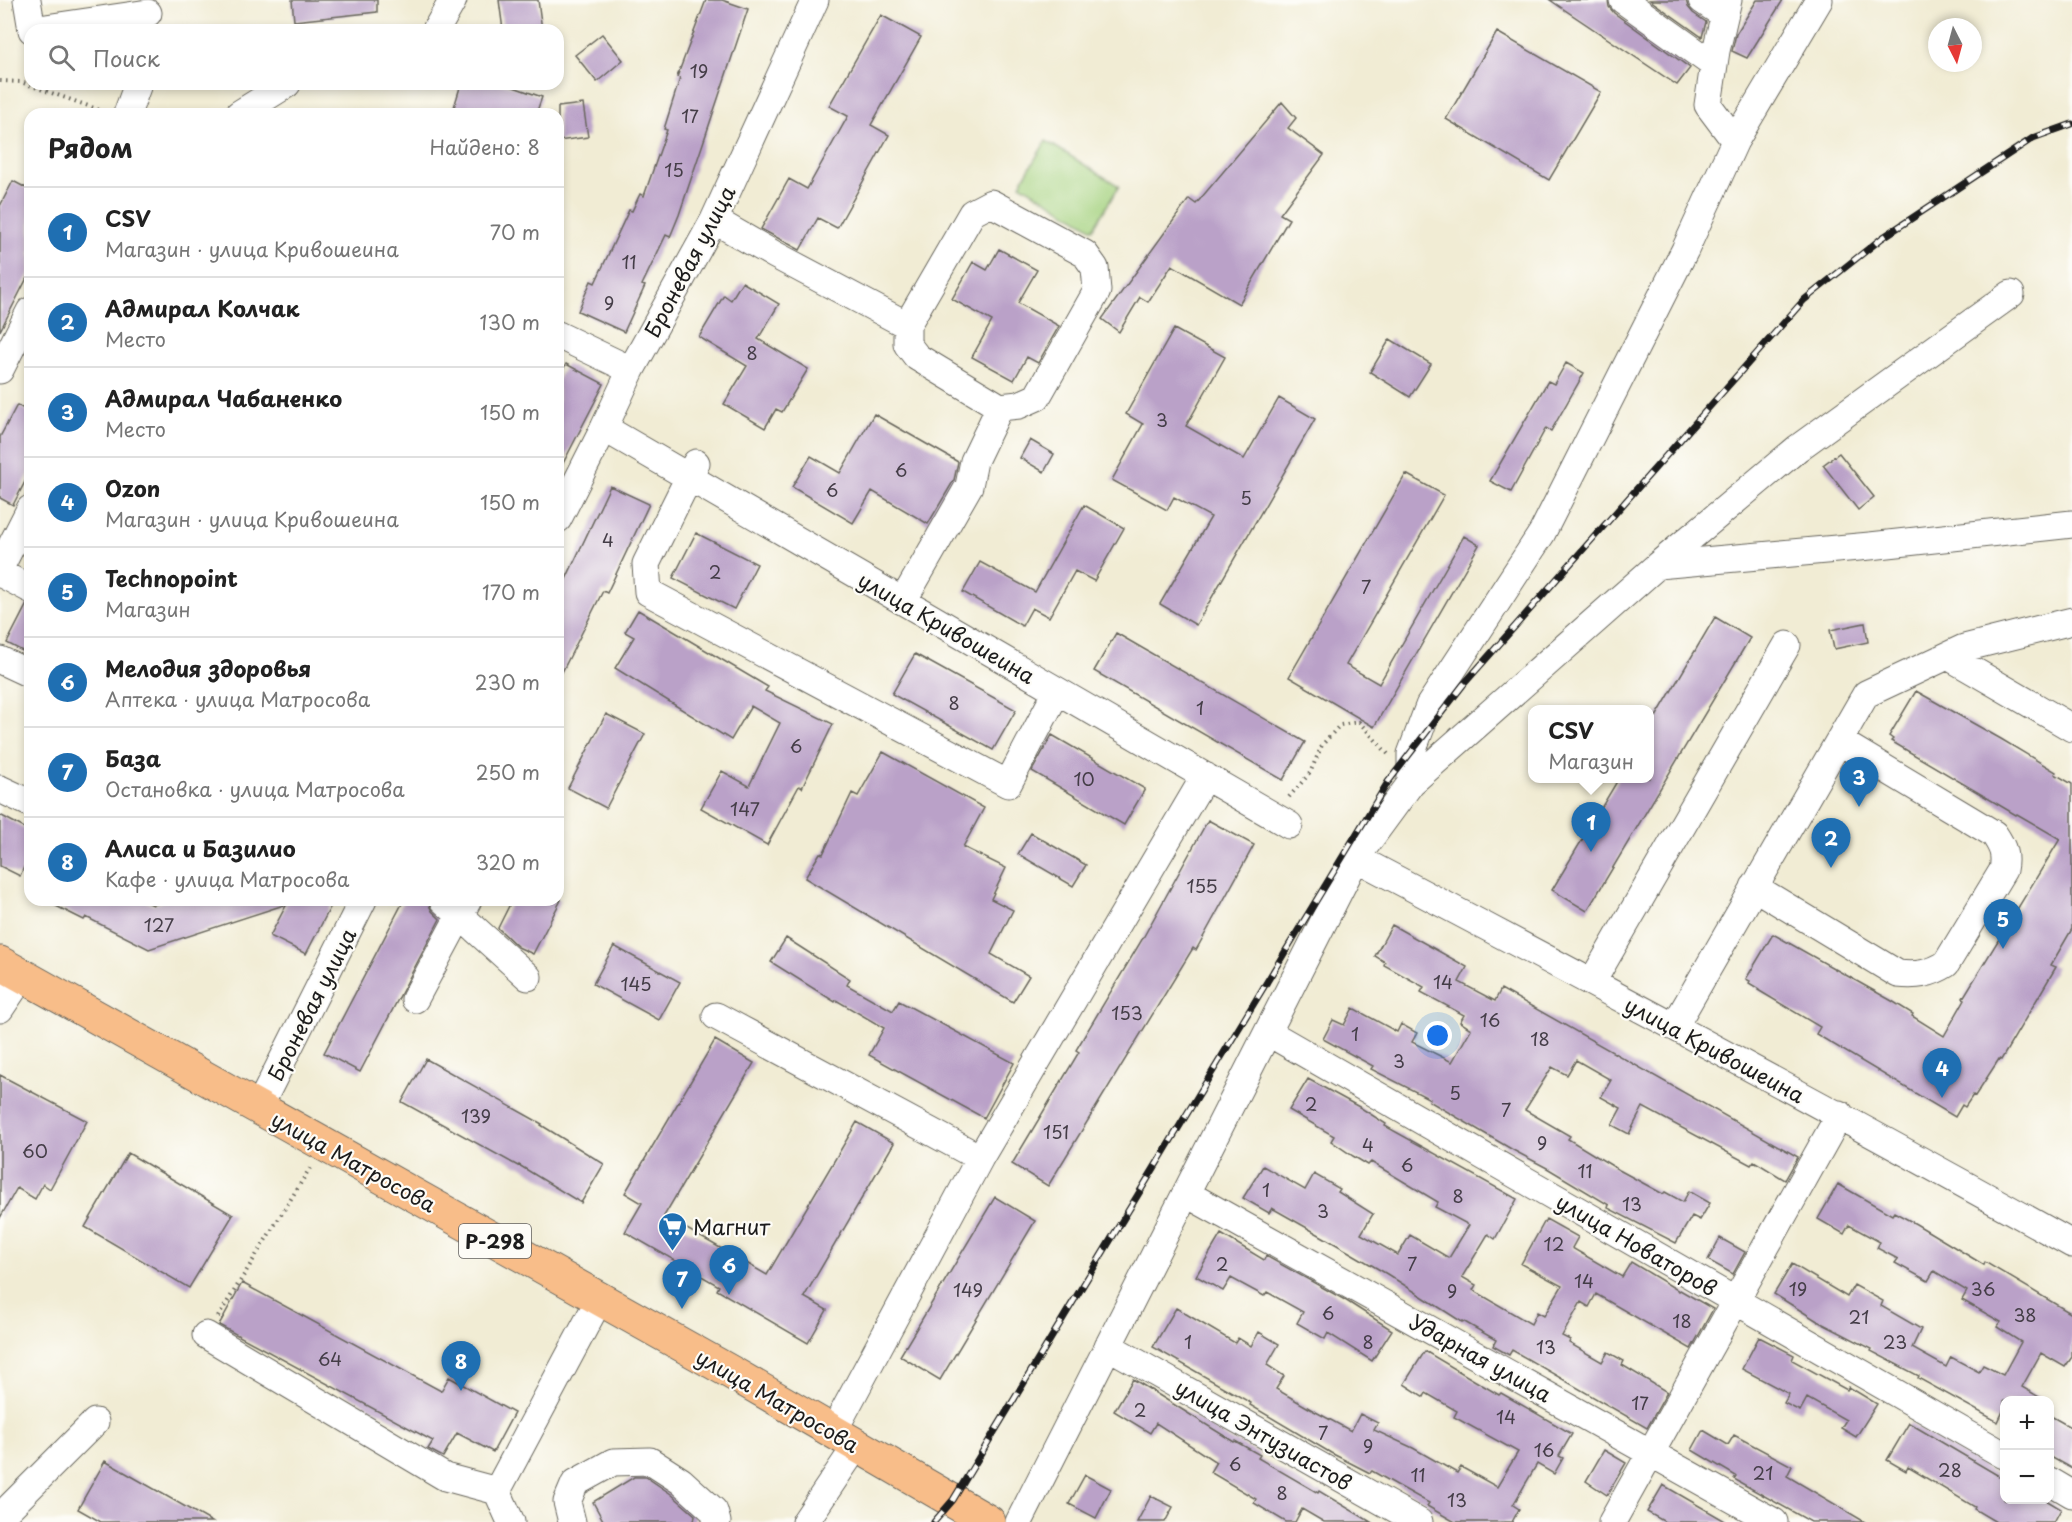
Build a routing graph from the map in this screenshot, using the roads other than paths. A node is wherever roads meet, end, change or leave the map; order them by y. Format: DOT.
graph roads {
  1 [pos="27,0"];
  2 [pos="453,0"];
  3 [pos="815,0"];
  4 [pos="1623,0"];
  5 [pos="1702,0"];
  6 [pos="1819,0"];
  7 [pos="1726,8"];
  8 [pos="148,14"];
  9 [pos="31,24"];
  10 [pos="76,24"];
  11 [pos="439,24"];
  12 [pos="1714,65"];
  13 [pos="136,90"];
  14 [pos="278,90"];
  15 [pos="129,108"];
  16 [pos="249,108"];
  17 [pos="1735,141"];
  18 [pos="714,220"];
  19 [pos="2011,294"];
  20 [pos="24,323"];
  21 [pos="907,324"];
  22 [pos="564,338"];
  23 [pos="0,370"];
  24 [pos="631,370"];
  25 [pos="1000,407"];
  26 [pos="604,428"];
  27 [pos="693,470"];
  28 [pos="567,481"];
  29 [pos="24,521"];
  30 [pos="2072,524"];
  31 [pos="1658,565"];
  32 [pos="0,568"];
  33 [pos="0,573"];
  34 [pos="24,586"];
  35 [pos="903,601"];
  36 [pos="2072,621"];
  37 [pos="1787,645"];
  38 [pos="1948,656"];
  39 [pos="0,660"];
  40 [pos="24,671"];
  41 [pos="1057,691"];
  42 [pos="2072,728"];
  43 [pos="1839,741"];
  44 [pos="1205,776"];
  45 [pos="1411,783"];
  46 [pos="0,789"];
  47 [pos="24,800"];
  48 [pos="1289,825"];
  49 [pos="1356,858"];
  50 [pos="1754,887"];
  51 [pos="360,906"];
  52 [pos="457,906"];
  53 [pos="458,906"];
  54 [pos="12,969"];
  55 [pos="528,977"];
  56 [pos="1592,982"];
  57 [pos="415,999"];
  58 [pos="0,1009"];
  59 [pos="716,1016"];
  60 [pos="1674,1027"];
  61 [pos="1269,1033"];
  62 [pos="259,1107"];
  63 [pos="1840,1114"];
  64 [pos="980,1158"];
  65 [pos="1187,1194"];
  66 [pos="2072,1244"];
  67 [pos="599,1300"];
  68 [pos="1736,1302"];
  69 [pos="206,1335"];
  70 [pos="1108,1346"];
  71 [pos="95,1422"];
  72 [pos="845,1438"];
  73 [pos="1652,1452"];
  74 [pos="2000,1453"];
  75 [pos="2054,1484"];
  76 [pos="497,1491"];
  77 [pos="2072,1494"];
  78 [pos="0,1517"];
  79 [pos="511,1522"];
  80 [pos="572,1522"];
  81 [pos="717,1522"];
  82 [pos="805,1522"];
  83 [pos="989,1522"];
  84 [pos="1019,1522"];
  85 [pos="1419,1522"];
  86 [pos="1612,1522"];
  87 [pos="1774,1522"];
  1 -- 9 [label="street"];
  2 -- 11 [label="street"];
  3 -- 18 [label="street, Броневая улица"];
  4 -- 12 [label="street"];
  5 -- 7 [label="street"];
  6 -- 17 [label="street"];
  7 -- 12 [label="street"];
  8 -- 10 [label="street"];
  12 -- 17 [label="street"];
  13 -- 15 [label="street"];
  14 -- 16 [label="street"];
  17 -- 45 [label="street"];
  18 -- 21 [label="street"];
  18 -- 24 [label="street, Броневая улица"];
  19 -- 31 [label="street"];
  20 -- 23 [label="street"];
  21 -- 25 [label="street"];
  21 -- 25 [label="street"];
  22 -- 24 [label="street"];
  24 -- 26 [label="street, Броневая улица"];
  25 -- 35 [label="street"];
  26 -- 27 [label="street, улица Кривошеина"];
  26 -- 28 [label="street, Броневая улица"];
  27 -- 35 [label="street, улица Кривошеина"];
  27 -- 41 [label="street"];
  29 -- 32 [label="street"];
  30 -- 31 [label="street"];
  31 -- 45 [label="street"];
  33 -- 34 [label="street"];
  35 -- 41 [label="street, улица Кривошеина"];
  36 -- 38 [label="street"];
  37 -- 56 [label="street"];
  38 -- 42 [label="street"];
  38 -- 43 [label="street"];
  39 -- 40 [label="street"];
  41 -- 44 [label="street, улица Кривошеина"];
  43 -- 50 [label="street"];
  43 -- 50 [label="street"];
  44 -- 48 [label="street, улица Кривошеина"];
  44 -- 64 [label="street"];
  45 -- 49 [label="street"];
  46 -- 47 [label="street"];
  49 -- 56 [label="street, улица Кривошеина"];
  49 -- 61 [label="street"];
  50 -- 60 [label="street"];
  51 -- 62 [label="street, Броневая улица"];
  52 -- 57 [label="street"];
  53 -- 55 [label="street"];
  54 -- 58 [label="street"];
  54 -- 62 [label="highway, улица Матросова / Р-298"];
  56 -- 60 [label="street, улица Кривошеина"];
  59 -- 64 [label="street"];
  60 -- 63 [label="street, улица Кривошеина"];
  61 -- 65 [label="street"];
  61 -- 68 [label="street, улица Новаторов"];
  62 -- 67 [label="highway, улица Матросова / Р-298"];
  63 -- 66 [label="street, улица Кривошеина"];
  63 -- 68 [label="street"];
  64 -- 72 [label="street"];
  65 -- 70 [label="street"];
  65 -- 73 [label="street, Ударная улица"];
  67 -- 72 [label="highway, улица Матросова / Р-298"];
  67 -- 76 [label="street"];
  68 -- 73 [label="street"];
  68 -- 74 [label="street, улица Новаторов"];
  69 -- 76 [label="street"];
  70 -- 84 [label="street"];
  70 -- 85 [label="street, улица Энтузиастов"];
  71 -- 78 [label="street"];
  72 -- 82 [label="street"];
  72 -- 83 [label="highway, улица Матросова / Р-298"];
  73 -- 86 [label="street"];
  73 -- 87 [label="street, Ударная улица"];
  75 -- 77 [label="street"];
  76 -- 79 [label="street"];
  80 -- 81 [label="street"];
}
